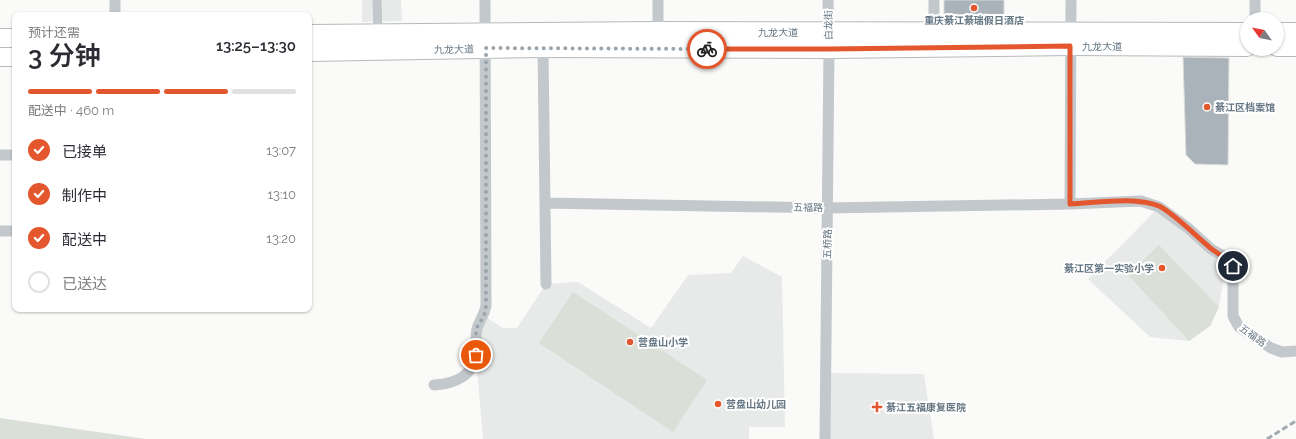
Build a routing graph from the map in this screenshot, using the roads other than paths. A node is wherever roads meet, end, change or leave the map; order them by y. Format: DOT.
graph roads {
  1 [pos="115,0"];
  2 [pos="377,0"];
  3 [pos="485,0"];
  4 [pos="658,0"];
  5 [pos="828,0"];
  6 [pos="934,0"];
  7 [pos="1071,0"];
  8 [pos="1255,0"];
  9 [pos="115,12"];
  10 [pos="1255,12"];
  11 [pos="658,31"];
  12 [pos="934,32"];
  13 [pos="1240,32"];
  14 [pos="1284,32"];
  15 [pos="1296,32"];
  16 [pos="378,33"];
  17 [pos="312,34"];
  18 [pos="0,38"];
  19 [pos="12,38"];
  20 [pos="1070,39"];
  21 [pos="486,40"];
  22 [pos="829,40"];
  23 [pos="1240,47"];
  24 [pos="1284,47"];
  25 [pos="543,48"];
  26 [pos="1296,48"];
  27 [pos="312,52"];
  28 [pos="0,57"];
  29 [pos="12,57"];
  30 [pos="0,154"];
  31 [pos="12,154"];
  32 [pos="545,203"];
  33 [pos="1070,204"];
  34 [pos="827,208"];
  35 [pos="0,231"];
  36 [pos="12,231"];
  37 [pos="546,284"];
  38 [pos="1296,352"];
  39 [pos="434,385"];
  40 [pos="824,439"];
  1 -- 9 [label="street"];
  2 -- 16 [label="street"];
  3 -- 21 [label="street"];
  4 -- 11 [label="street"];
  5 -- 22 [label="street, 白龙街"];
  6 -- 12 [label="street"];
  7 -- 20 [label="street"];
  8 -- 10 [label="street"];
  11 -- 21 [label="main road, 九龙大道"];
  11 -- 22 [label="main road, 九龙大道"];
  12 -- 20 [label="main road, 九龙大道"];
  12 -- 22 [label="main road, 九龙大道"];
  13 -- 20 [label="main road, 九龙大道"];
  14 -- 15 [label="main road"];
  16 -- 17 [label="main road, 九龙大道"];
  16 -- 21 [label="main road, 九龙大道"];
  18 -- 19 [label="main road"];
  20 -- 22 [label="main road, 九龙大道"];
  20 -- 23 [label="main road, 九龙大道"];
  20 -- 33 [label="street"];
  21 -- 25 [label="main road, 九龙大道"];
  21 -- 27 [label="main road, 九龙大道"];
  21 -- 39 [label="street"];
  22 -- 25 [label="main road, 九龙大道"];
  22 -- 34 [label="street, 五桥路"];
  24 -- 26 [label="main road"];
  25 -- 32 [label="street"];
  28 -- 29 [label="main road"];
  30 -- 31 [label="street"];
  32 -- 34 [label="street, 五福路"];
  32 -- 37 [label="street"];
  33 -- 34 [label="street, 五福路"];
  33 -- 38 [label="street, 五福路"];
  34 -- 40 [label="street, 五桥路"];
  35 -- 36 [label="street"];
}
